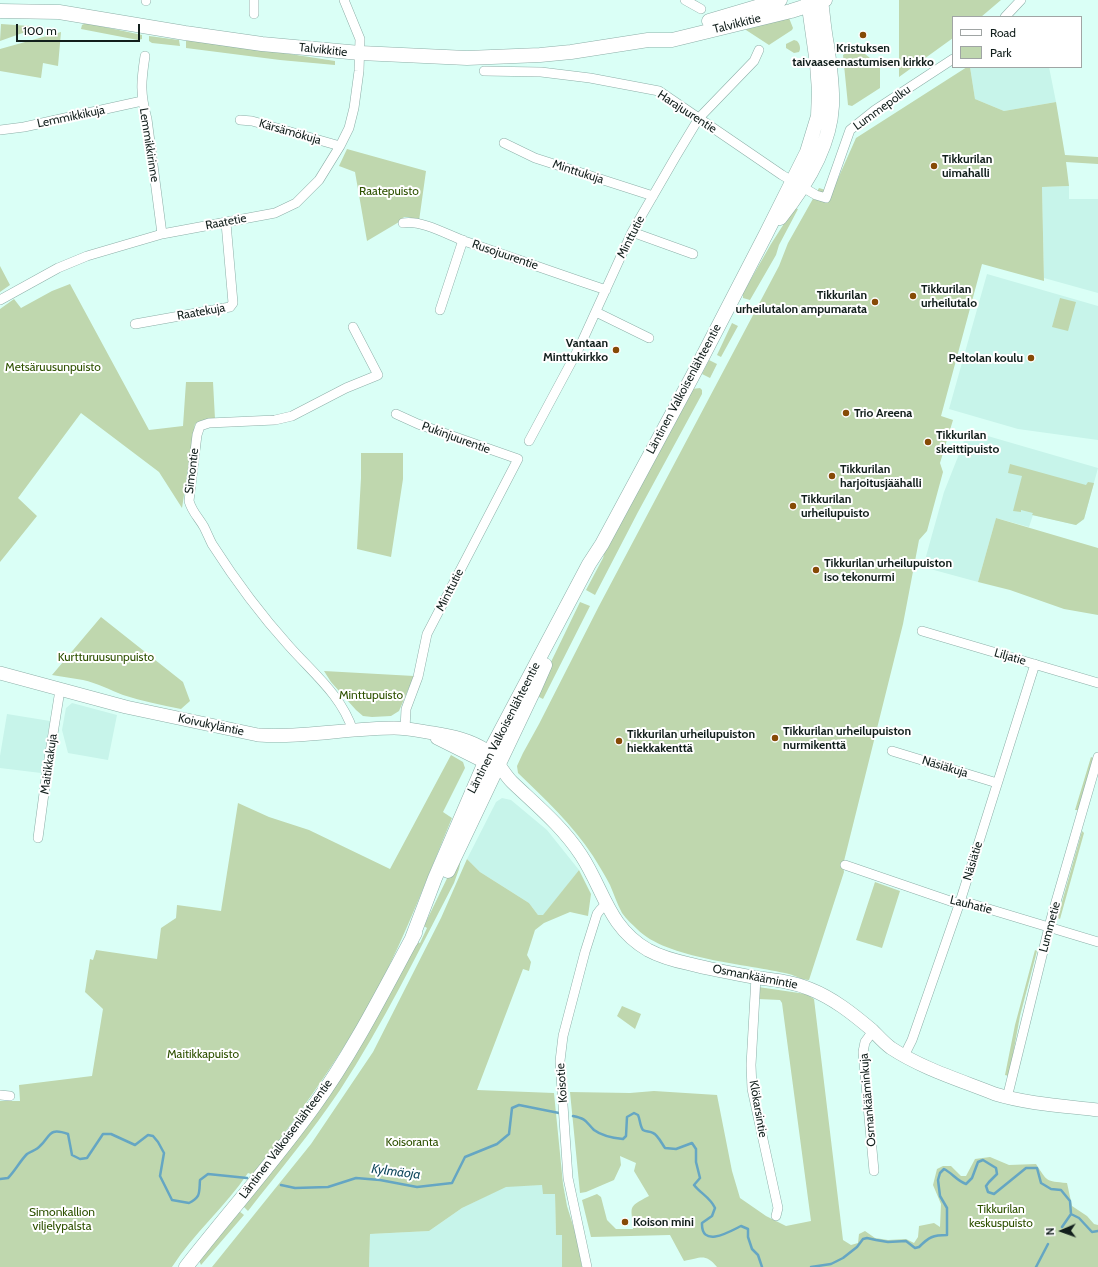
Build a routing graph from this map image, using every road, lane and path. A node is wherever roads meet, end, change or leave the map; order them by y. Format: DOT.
graph roads {
  1 [pos="254,0"];
  2 [pos="344,0"];
  3 [pos="685,0"];
  4 [pos="780,0"];
  5 [pos="1021,0"];
  6 [pos="817,1"];
  7 [pos="701,9"];
  8 [pos="0,11"];
  9 [pos="254,14"];
  10 [pos="1006,16"];
  11 [pos="648,40"];
  12 [pos="759,50"];
  13 [pos="360,54"];
  14 [pos="145,56"];
  15 [pos="952,60"];
  16 [pos="484,71"];
  17 [pos="142,101"];
  18 [pos="699,118"];
  19 [pos="240,120"];
  20 [pos="0,130"];
  21 [pos="504,143"];
  22 [pos="340,146"];
  23 [pos="797,184"];
  24 [pos="653,196"];
  25 [pos="826,198"];
  26 [pos="226,223"];
  27 [pos="403,223"];
  28 [pos="632,232"];
  29 [pos="162,234"];
  30 [pos="463,240"];
  31 [pos="693,254"];
  32 [pos="606,290"];
  33 [pos="0,300"];
  34 [pos="440,310"];
  35 [pos="596,312"];
  36 [pos="135,324"];
  37 [pos="353,327"];
  38 [pos="649,338"];
  39 [pos="396,414"];
  40 [pos="528,441"];
  41 [pos="518,459"];
  42 [pos="922,631"];
  43 [pos="1035,664"];
  44 [pos="0,673"];
  45 [pos="1098,683"];
  46 [pos="60,690"];
  47 [pos="405,729"];
  48 [pos="353,731"];
  49 [pos="892,751"];
  50 [pos="1098,757"];
  51 [pos="491,760"];
  52 [pos="997,783"];
  53 [pos="38,838"];
  54 [pos="845,865"];
  55 [pos="960,902"];
  56 [pos="606,904"];
  57 [pos="1049,927"];
  58 [pos="1098,942"];
  59 [pos="756,977"];
  60 [pos="872,1031"];
  61 [pos="904,1056"];
  62 [pos="0,1095"];
  63 [pos="10,1096"];
  64 [pos="1007,1098"];
  65 [pos="1098,1110"];
  66 [pos="874,1171"];
  67 [pos="776,1216"];
  68 [pos="186,1267"];
  69 [pos="587,1267"];
  1 -- 9 [label="street"];
  2 -- 13 [label="street, Raatetie"];
  3 -- 7 [label="street"];
  4 -- 11 [label="main road, Talvikkitie"];
  5 -- 10 [label="street"];
  6 -- 11 [label="main road, Talvikkitie"];
  6 -- 23 [label="main road, Läntinen Valkoisenlähteentie"];
  8 -- 13 [label="main road, Talvikkitie"];
  11 -- 13 [label="main road, Talvikkitie"];
  12 -- 18 [label="street, Minttutie"];
  13 -- 22 [label="street, Raatetie"];
  14 -- 17 [label="street, Lemmikkirinne"];
  15 -- 25 [label="street, Lummepolku"];
  16 -- 18 [label="street, Harajuurentie"];
  17 -- 20 [label="street, Lemmikkikuja"];
  17 -- 29 [label="street, Lemmikkirinne"];
  18 -- 23 [label="street, Harajuurentie"];
  18 -- 24 [label="street, Minttutie"];
  19 -- 22 [label="street, Kärsämökuja"];
  21 -- 24 [label="street, Minttukuja"];
  22 -- 26 [label="street, Raatetie"];
  23 -- 25 [label="street, Harajuurentie"];
  23 -- 51 [label="main road, Läntinen Valkoisenlähteentie"];
  24 -- 28 [label="street, Minttutie"];
  26 -- 29 [label="street, Raatetie"];
  26 -- 36 [label="street, Raatekuja"];
  27 -- 30 [label="street, Rusojuurentie"];
  28 -- 31 [label="street"];
  28 -- 32 [label="street, Minttutie"];
  29 -- 33 [label="street, Raatetie"];
  30 -- 32 [label="street, Rusojuurentie"];
  30 -- 34 [label="street"];
  32 -- 35 [label="street, Minttutie"];
  35 -- 38 [label="street"];
  35 -- 40 [label="street, Minttutie"];
  37 -- 48 [label="street, Simontie"];
  39 -- 41 [label="street, Pukinjuurentie"];
  41 -- 47 [label="street, Minttutie"];
  42 -- 43 [label="street, Liljatie"];
  43 -- 45 [label="street, Liljatie"];
  43 -- 52 [label="street, Näsiätie"];
  44 -- 46 [label="street, Koivukyläntie"];
  46 -- 48 [label="street, Koivukyläntie"];
  46 -- 53 [label="street, Maitikkakuja"];
  47 -- 48 [label="street, Koivukyläntie"];
  47 -- 51 [label="street, Koivukyläntie"];
  49 -- 52 [label="street, Näsiäkuja"];
  50 -- 57 [label="street, Lummetie"];
  51 -- 56 [label="street, Osmankäämintie"];
  51 -- 68 [label="main road, Läntinen Valkoisenlähteentie"];
  52 -- 55 [label="street, Näsiätie"];
  54 -- 55 [label="street, Lauhatie"];
  55 -- 57 [label="street, Lauhatie"];
  55 -- 61 [label="street, Näsiätie"];
  56 -- 59 [label="street, Osmankäämintie"];
  56 -- 69 [label="street, Koisotie"];
  57 -- 58 [label="street, Lauhatie"];
  57 -- 64 [label="street, Lummetie"];
  59 -- 60 [label="street, Osmankäämintie"];
  59 -- 67 [label="street, Klökarsintie"];
  60 -- 61 [label="street, Osmankäämintie"];
  60 -- 66 [label="street, Osmankääminkuja"];
  61 -- 64 [label="street, Osmankäämintie"];
  62 -- 63 [label="street"];
  64 -- 65 [label="street, Osmankäämintie"];
}
